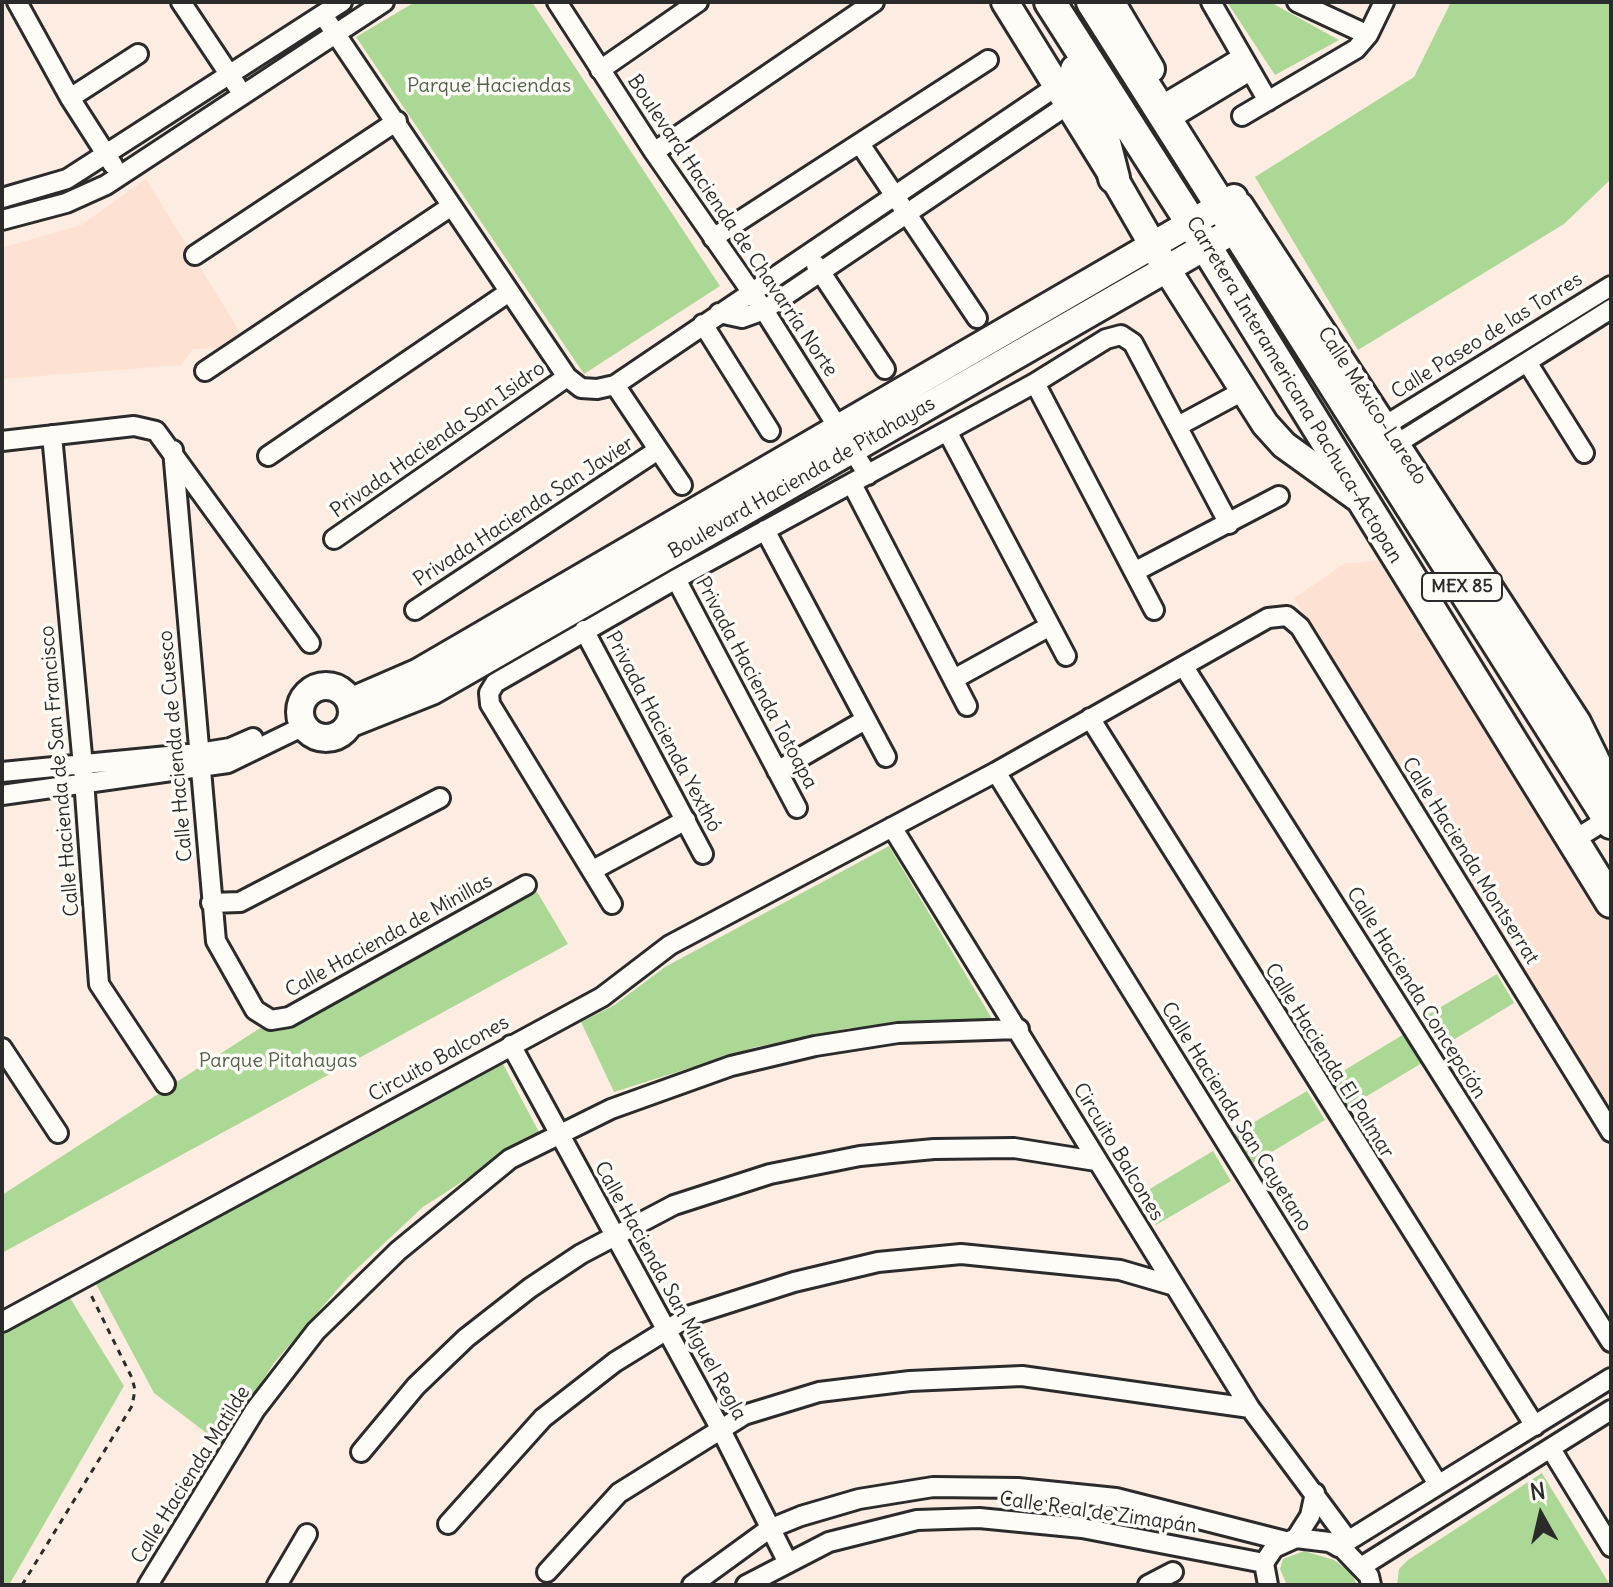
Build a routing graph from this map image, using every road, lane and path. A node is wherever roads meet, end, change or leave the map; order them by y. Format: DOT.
graph roads {
  1 [pos="181,2"];
  2 [pos="342,2"];
  3 [pos="384,2"];
  4 [pos="557,2"];
  5 [pos="698,2"];
  6 [pos="874,2"];
  7 [pos="1005,2"];
  8 [pos="1049,2"];
  9 [pos="1092,2"];
  10 [pos="1111,2"];
  11 [pos="1211,2"];
  12 [pos="1297,2"];
  13 [pos="1384,2"];
  14 [pos="19,3"];
  15 [pos="323,15"];
  16 [pos="335,33"];
  17 [pos="1368,35"];
  18 [pos="138,54"];
  19 [pos="988,60"];
  20 [pos="1246,64"];
  21 [pos="600,70"];
  22 [pos="231,76"];
  23 [pos="244,95"];
  24 [pos="1063,95"];
  25 [pos="70,98"];
  26 [pos="1268,101"];
  27 [pos="1174,107"];
  28 [pos="1242,116"];
  29 [pos="397,121"];
  30 [pos="860,144"];
  31 [pos="654,152"];
  32 [pos="1194,153"];
  33 [pos="106,154"];
  34 [pos="1159,172"];
  35 [pos="120,177"];
  36 [pos="1114,178"];
  37 [pos="894,195"];
  38 [pos="2,198"];
  39 [pos="450,207"];
  40 [pos="907,214"];
  41 [pos="1234,214"];
  42 [pos="2,220"];
  43 [pos="1199,234"];
  44 [pos="713,238"];
  45 [pos="809,252"];
  46 [pos="195,255"];
  47 [pos="1159,257"];
  48 [pos="821,273"];
  49 [pos="1265,278"];
  50 [pos="1611,285"];
  51 [pos="751,291"];
  52 [pos="509,292"];
  53 [pos="1233,293"];
  54 [pos="1611,309"];
  55 [pos="764,310"];
  56 [pos="719,313"];
  57 [pos="977,318"];
  58 [pos="703,324"];
  59 [pos="1527,362"];
  60 [pos="885,369"];
  61 [pos="205,371"];
  62 [pos="574,382"];
  63 [pos="1035,383"];
  64 [pos="615,385"];
  65 [pos="1243,391"];
  66 [pos="1440,392"];
  67 [pos="1450,411"];
  68 [pos="1178,426"];
  69 [pos="770,431"];
  70 [pos="947,431"];
  71 [pos="1392,434"];
  72 [pos="52,435"];
  73 [pos="847,438"];
  74 [pos="2,441"];
  75 [pos="173,450"];
  76 [pos="658,450"];
  77 [pos="1584,453"];
  78 [pos="268,456"];
  79 [pos="860,480"];
  80 [pos="682,485"];
  81 [pos="1279,496"];
  82 [pos="1360,499"];
  83 [pos="1229,524"];
  84 [pos="765,530"];
  85 [pos="334,539"];
  86 [pos="1134,572"];
  87 [pos="676,579"];
  88 [pos="415,610"];
  89 [pos="1154,610"];
  90 [pos="1287,616"];
  91 [pos="1050,626"];
  92 [pos="584,630"];
  93 [pos="310,643"];
  94 [pos="1066,656"];
  95 [pos="1184,667"];
  96 [pos="954,679"];
  97 [pos="967,706"];
  98 [pos="349,713"];
  99 [pos="1090,718"];
  100 [pos="865,720"];
  101 [pos="302,722"];
  102 [pos="886,757"];
  103 [pos="200,761"];
  104 [pos="777,771"];
  105 [pos="2,772"];
  106 [pos="996,772"];
  107 [pos="84,774"];
  108 [pos="1581,776"];
  109 [pos="2,795"];
  110 [pos="440,798"];
  111 [pos="1546,798"];
  112 [pos="797,808"];
  113 [pos="686,820"];
  114 [pos="1610,820"];
  115 [pos="892,827"];
  116 [pos="1574,840"];
  117 [pos="703,854"];
  118 [pos="593,870"];
  119 [pos="526,885"];
  120 [pos="1611,899"];
  121 [pos="211,903"];
  122 [pos="612,904"];
  123 [pos="271,1020"];
  124 [pos="1019,1029"];
  125 [pos="511,1045"];
  126 [pos="2,1048"];
  127 [pos="165,1084"];
  128 [pos="1611,1132"];
  129 [pos="58,1133"];
  130 [pos="559,1134"];
  131 [pos="1096,1161"];
  132 [pos="616,1235"];
  133 [pos="83,1279"];
  134 [pos="1175,1286"];
  135 [pos="2,1322"];
  136 [pos="667,1330"];
  137 [pos="1611,1342"];
  138 [pos="1611,1378"];
  139 [pos="1250,1408"];
  140 [pos="1611,1410"];
  141 [pos="1557,1412"];
  142 [pos="1535,1426"];
  143 [pos="720,1428"];
  144 [pos="1571,1436"];
  145 [pos="1551,1449"];
  146 [pos="361,1452"];
  147 [pos="1438,1484"];
  148 [pos="1315,1493"];
  149 [pos="448,1524"];
  150 [pos="769,1529"];
  151 [pos="307,1534"];
  152 [pos="1290,1539"];
  153 [pos="1343,1543"];
  154 [pos="1611,1547"];
  155 [pos="787,1561"];
  156 [pos="1264,1563"];
  157 [pos="1361,1567"];
  158 [pos="547,1572"];
  159 [pos="1173,1572"];
  160 [pos="22,1585"];
  161 [pos="148,1585"];
  162 [pos="277,1585"];
  163 [pos="692,1585"];
  164 [pos="746,1585"];
  165 [pos="1148,1585"];
  166 [pos="1268,1585"];
  167 [pos="1371,1585"];
  1 -- 22 [label="street"];
  2 -- 15 [label="street"];
  3 -- 16 [label="street"];
  4 -- 21 [label="street, Boulevard Hacienda de Chavarría Norte"];
  5 -- 21 [label="street"];
  6 -- 31 [label="street"];
  7 -- 24 [label="street"];
  8 -- 34 [label="main road, Carretera Interamericana Pachuca-Actopan / MEX 85"];
  8 -- 36 [label="main road"];
  9 -- 32 [label="main road, Carretera Interamericana Pachuca-Actopan / MEX 85"];
  10 -- 27 [label="street"];
  11 -- 20 [label="street"];
  12 -- 17 [label="street"];
  13 -- 17 [label="street"];
  14 -- 25 [label="street"];
  15 -- 16 [label="street"];
  15 -- 22 [label="street"];
  16 -- 23 [label="street"];
  16 -- 29 [label="street"];
  17 -- 26 [label="street"];
  18 -- 25 [label="street"];
  19 -- 30 [label="street"];
  20 -- 26 [label="street"];
  20 -- 27 [label="street"];
  21 -- 31 [label="street, Boulevard Hacienda de Chavarría Norte"];
  22 -- 23 [label="street"];
  22 -- 33 [label="street"];
  23 -- 35 [label="street"];
  24 -- 36 [label="street"];
  24 -- 37 [label="street"];
  24 -- 40 [label="street"];
  25 -- 33 [label="street"];
  26 -- 28 [label="street"];
  27 -- 32 [label="street"];
  29 -- 39 [label="street"];
  29 -- 46 [label="street"];
  30 -- 37 [label="street"];
  30 -- 44 [label="street"];
  31 -- 44 [label="street, Boulevard Hacienda de Chavarría Norte"];
  32 -- 34 [label="main road"];
  32 -- 41 [label="main road, Carretera Interamericana Pachuca-Actopan / MEX 85"];
  33 -- 35 [label="street"];
  33 -- 38 [label="street"];
  34 -- 43 [label="main road, Carretera Interamericana Pachuca-Actopan / MEX 85"];
  35 -- 42 [label="street"];
  36 -- 47 [label="street"];
  37 -- 40 [label="street"];
  37 -- 45 [label="street"];
  39 -- 52 [label="street"];
  39 -- 61 [label="street"];
  40 -- 48 [label="street"];
  40 -- 57 [label="street"];
  41 -- 43 [label="street, Boulevard Hacienda de Pitahayas"];
  41 -- 49 [label="main road, Carretera Interamericana Pachuca-Actopan / MEX 85"];
  41 -- 71 [label="street, Calle México-Laredo"];
  43 -- 47 [label="street, Boulevard Hacienda de Pitahayas"];
  43 -- 53 [label="main road, Carretera Interamericana Pachuca-Actopan / MEX 85"];
  44 -- 51 [label="street, Boulevard Hacienda de Chavarría Norte"];
  45 -- 48 [label="street"];
  45 -- 51 [label="street"];
  47 -- 65 [label="street"];
  47 -- 73 [label="street, Boulevard Hacienda de Pitahayas"];
  48 -- 55 [label="street"];
  48 -- 60 [label="street"];
  49 -- 53 [label="main road"];
  49 -- 108 [label="main road, Carretera Interamericana Pachuca-Actopan / MEX 85"];
  50 -- 66 [label="street, Calle Paseo de las Torres"];
  51 -- 55 [label="street, Boulevard Hacienda de Chavarría Norte"];
  51 -- 56 [label="street"];
  52 -- 62 [label="street"];
  52 -- 78 [label="street"];
  53 -- 82 [label="main road, Carretera Interamericana Pachuca-Actopan / MEX 85"];
  54 -- 59 [label="street"];
  55 -- 56 [label="street"];
  55 -- 73 [label="street, Boulevard Hacienda de Chavarría Norte"];
  56 -- 58 [label="street"];
  58 -- 64 [label="street"];
  58 -- 69 [label="street"];
  59 -- 67 [label="street"];
  59 -- 77 [label="street"];
  62 -- 64 [label="street"];
  62 -- 85 [label="street, Privada Hacienda San Isidro"];
  63 -- 68 [label="street"];
  63 -- 70 [label="street"];
  63 -- 86 [label="street"];
  64 -- 76 [label="street"];
  65 -- 68 [label="street"];
  65 -- 82 [label="street"];
  66 -- 67 [label="street"];
  66 -- 71 [label="street, Calle Paseo de las Torres"];
  67 -- 71 [label="street"];
  68 -- 83 [label="street"];
  70 -- 79 [label="street"];
  70 -- 91 [label="street"];
  71 -- 114 [label="street, Calle México-Laredo"];
  72 -- 74 [label="street"];
  72 -- 75 [label="street"];
  72 -- 107 [label="street, Calle Hacienda de San Francisco"];
  73 -- 79 [label="street, Boulevard Hacienda de Chavarría Norte"];
  73 -- 98 [label="street, Boulevard Hacienda de Pitahayas"];
  75 -- 93 [label="street"];
  75 -- 103 [label="street, Calle Hacienda de Cuesco"];
  76 -- 80 [label="street"];
  76 -- 88 [label="street, Privada Hacienda San Javier"];
  79 -- 84 [label="street"];
  79 -- 96 [label="street, Boulevard Hacienda de Chavarría Norte"];
  81 -- 83 [label="street"];
  82 -- 111 [label="main road, Carretera Interamericana Pachuca-Actopan / MEX 85"];
  83 -- 86 [label="street"];
  84 -- 87 [label="street"];
  84 -- 100 [label="street"];
  86 -- 89 [label="street"];
  87 -- 92 [label="street"];
  87 -- 104 [label="street, Privada Hacienda Totoapa"];
  90 -- 95 [label="street, Circuito Balcones"];
  90 -- 128 [label="street, Calle Hacienda Montserrat"];
  91 -- 94 [label="street"];
  91 -- 96 [label="street"];
  92 -- 113 [label="street, Privada Hacienda Yexthó"];
  92 -- 118 [label="street"];
  95 -- 99 [label="street, Circuito Balcones"];
  95 -- 137 [label="street, Calle Hacienda Concepción"];
  96 -- 97 [label="street, Boulevard Hacienda de Chavarría Norte"];
  98 -- 101 [label="street"];
  98 -- 101 [label="street"];
  99 -- 106 [label="street, Circuito Balcones"];
  99 -- 142 [label="street, Calle Hacienda El Palmar"];
  100 -- 102 [label="street"];
  100 -- 104 [label="street"];
  101 -- 103 [label="street"];
  103 -- 107 [label="street"];
  103 -- 121 [label="street, Calle Hacienda de Cuesco"];
  104 -- 112 [label="street, Privada Hacienda Totoapa"];
  105 -- 107 [label="street"];
  106 -- 115 [label="street, Circuito Balcones"];
  106 -- 147 [label="street, Calle Hacienda San Cayetano"];
  107 -- 109 [label="street"];
  107 -- 127 [label="street, Calle Hacienda de San Francisco"];
  108 -- 111 [label="main road"];
  108 -- 114 [label="main road, Carretera Interamericana Pachuca-Actopan / MEX 85"];
  110 -- 121 [label="street"];
  111 -- 116 [label="main road, Carretera Interamericana Pachuca-Actopan / MEX 85"];
  113 -- 117 [label="street, Privada Hacienda Yexthó"];
  113 -- 118 [label="street"];
  114 -- 116 [label="street"];
  115 -- 124 [label="street, Circuito Balcones"];
  115 -- 125 [label="street, Circuito Balcones"];
  116 -- 120 [label="main road, Carretera Interamericana Pachuca-Actopan / MEX 85"];
  118 -- 122 [label="street"];
  119 -- 123 [label="street, Calle Hacienda de Minillas"];
  121 -- 123 [label="street, Calle Hacienda de Cuesco"];
  124 -- 130 [label="street, Calle Hacienda Matilde"];
  124 -- 131 [label="street, Circuito Balcones"];
  125 -- 130 [label="street, Calle Hacienda San Miguel Regla"];
  125 -- 133 [label="street, Circuito Balcones"];
  126 -- 129 [label="street"];
  130 -- 132 [label="street, Calle Hacienda San Miguel Regla"];
  130 -- 161 [label="street, Calle Hacienda Matilde"];
  131 -- 132 [label="street"];
  131 -- 134 [label="street, Circuito Balcones"];
  132 -- 136 [label="street, Calle Hacienda San Miguel Regla"];
  132 -- 146 [label="street"];
  133 -- 135 [label="street, Circuito Balcones"];
  133 -- 160 [label="path"];
  134 -- 136 [label="street"];
  134 -- 139 [label="street, Circuito Balcones"];
  136 -- 143 [label="street, Calle Hacienda San Miguel Regla"];
  136 -- 149 [label="street"];
  138 -- 141 [label="street"];
  139 -- 143 [label="street"];
  139 -- 148 [label="street, Circuito Balcones"];
  140 -- 144 [label="street"];
  141 -- 142 [label="street"];
  141 -- 144 [label="street"];
  142 -- 147 [label="street"];
  143 -- 150 [label="street, Calle Hacienda San Miguel Regla"];
  143 -- 158 [label="street"];
  144 -- 145 [label="street"];
  145 -- 154 [label="street"];
  145 -- 157 [label="street"];
  147 -- 153 [label="street"];
  148 -- 152 [label="street"];
  148 -- 153 [label="street, Circuito Balcones"];
  150 -- 152 [label="street, Calle Real de Zimapán"];
  150 -- 155 [label="street, Calle Hacienda San Miguel Regla"];
  150 -- 163 [label="street, Calle Real de Zimapán"];
  151 -- 162 [label="street"];
  152 -- 153 [label="street, Calle Real de Zimapán"];
  152 -- 156 [label="street"];
  153 -- 157 [label="street"];
  155 -- 156 [label="street, Calle Real de Zimapán"];
  155 -- 164 [label="street, Calle Real de Zimapán"];
  156 -- 166 [label="street"];
  157 -- 167 [label="street"];
  159 -- 165 [label="street"];
}
